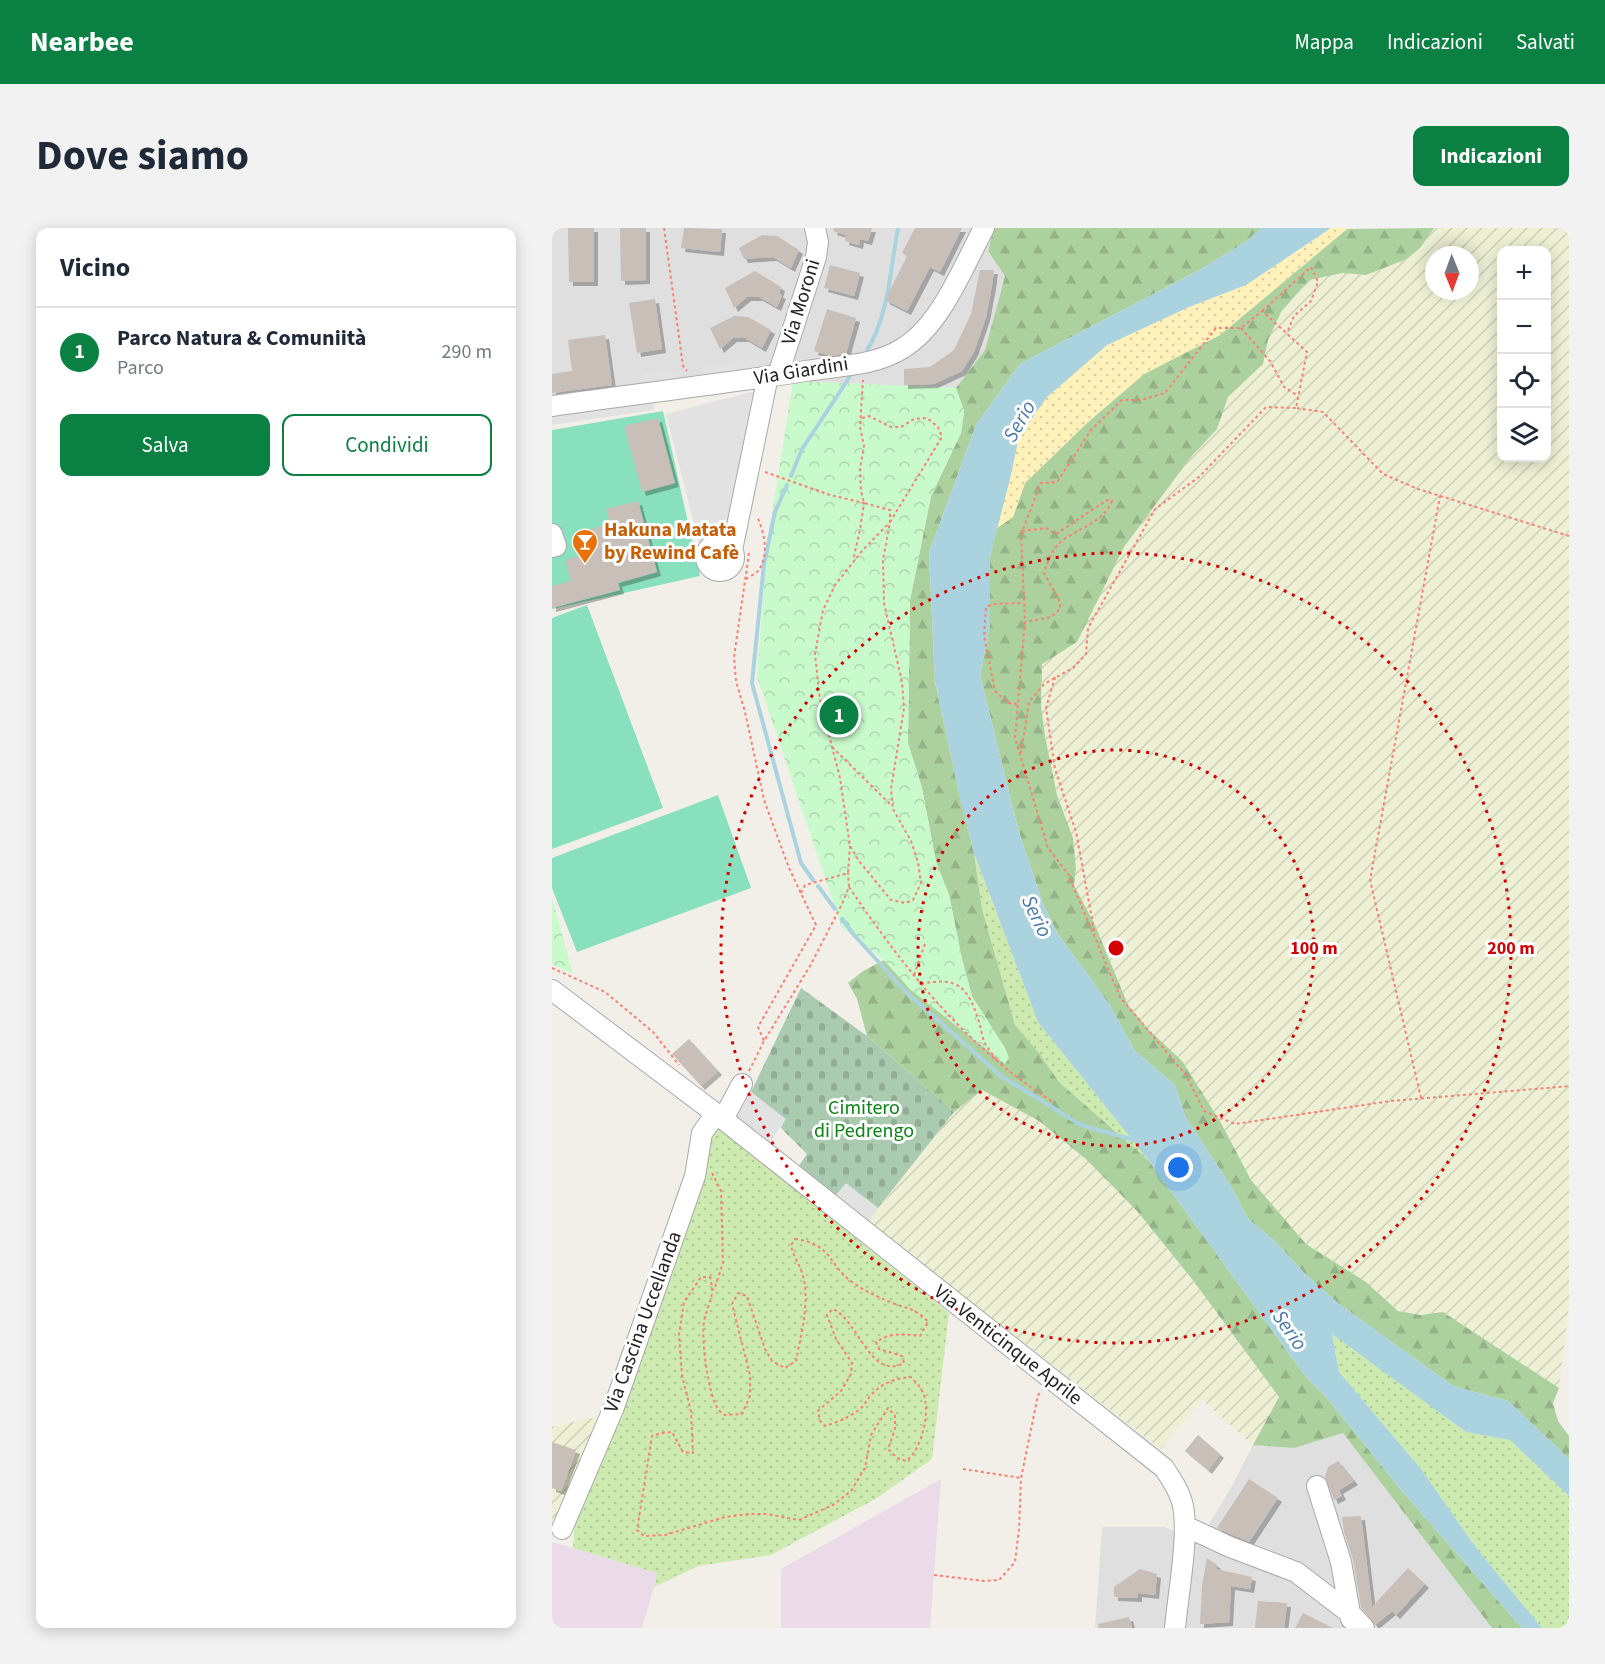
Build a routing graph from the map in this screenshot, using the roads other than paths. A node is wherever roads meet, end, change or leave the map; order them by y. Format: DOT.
graph roads {
  1 [pos="816,228"];
  2 [pos="984,228"];
  3 [pos="773,376"];
  4 [pos="552,406"];
  5 [pos="552,534"];
  6 [pos="552,547"];
  7 [pos="741,548"];
  8 [pos="552,990"];
  9 [pos="742,1084"];
  10 [pos="719,1116"];
  11 [pos="1317,1486"];
  12 [pos="1185,1526"];
  13 [pos="562,1529"];
  14 [pos="1355,1623"];
  15 [pos="1175,1628"];
  1 -- 3 [label="street, Via Moroni"];
  2 -- 3 [label="street, Via Giardini"];
  3 -- 4 [label="street, Via Giardini"];
  3 -- 7 [label="street, Via Moroni"];
  5 -- 6 [label="street"];
  8 -- 10 [label="street, Via Venticinque Aprile"];
  9 -- 10 [label="street, Via Cascina Uccellanda"];
  10 -- 12 [label="street, Via Venticinque Aprile"];
  10 -- 13 [label="street, Via Cascina Uccellanda"];
  11 -- 14 [label="street"];
  12 -- 14 [label="street"];
  12 -- 15 [label="street, Via Venticinque Aprile"];
}
